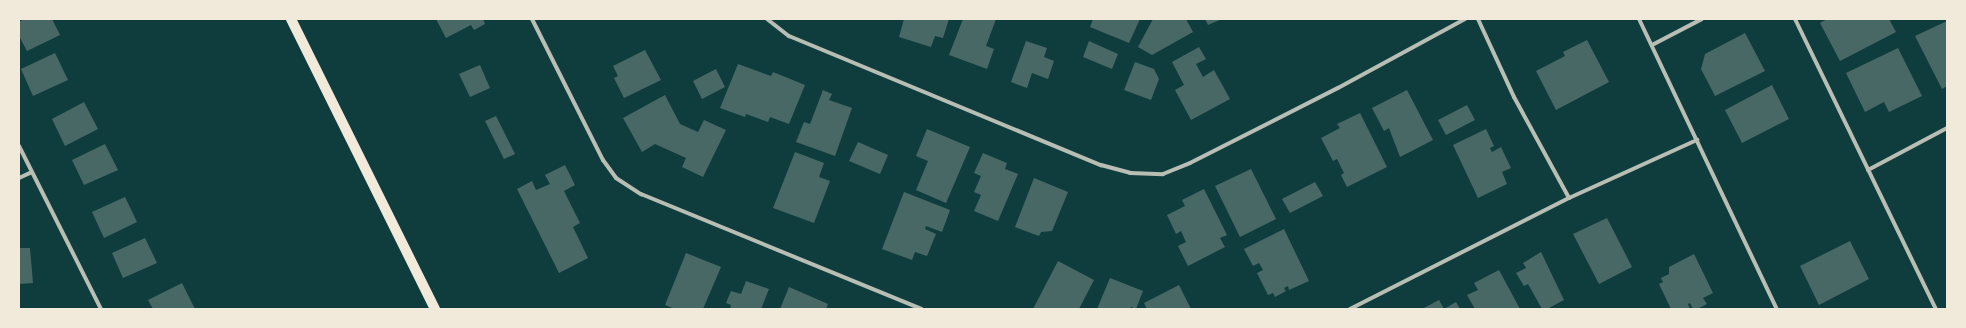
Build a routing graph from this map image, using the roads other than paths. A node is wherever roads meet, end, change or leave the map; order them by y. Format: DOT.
graph roads {
  1 [pos="291,19"];
  2 [pos="532,19"];
  3 [pos="767,19"];
  4 [pos="1465,19"];
  5 [pos="1478,19"];
  6 [pos="1638,19"];
  7 [pos="1702,19"];
  8 [pos="1795,19"];
  9 [pos="1652,45"];
  10 [pos="1947,128"];
  11 [pos="1697,140"];
  12 [pos="19,146"];
  13 [pos="1868,170"];
  14 [pos="32,172"];
  15 [pos="19,178"];
  16 [pos="1568,198"];
  17 [pos="101,309"];
  18 [pos="436,309"];
  19 [pos="921,309"];
  20 [pos="1350,309"];
  21 [pos="1777,309"];
  22 [pos="1936,309"];
  1 -- 18 [label="main road"];
  2 -- 19 [label="street"];
  3 -- 4 [label="street"];
  5 -- 16 [label="street"];
  6 -- 9 [label="street"];
  7 -- 9 [label="street"];
  8 -- 13 [label="street"];
  9 -- 11 [label="street"];
  10 -- 13 [label="street"];
  11 -- 16 [label="street"];
  11 -- 21 [label="street"];
  12 -- 14 [label="street"];
  13 -- 22 [label="street"];
  14 -- 15 [label="street"];
  14 -- 17 [label="street"];
  16 -- 20 [label="street"];
}
